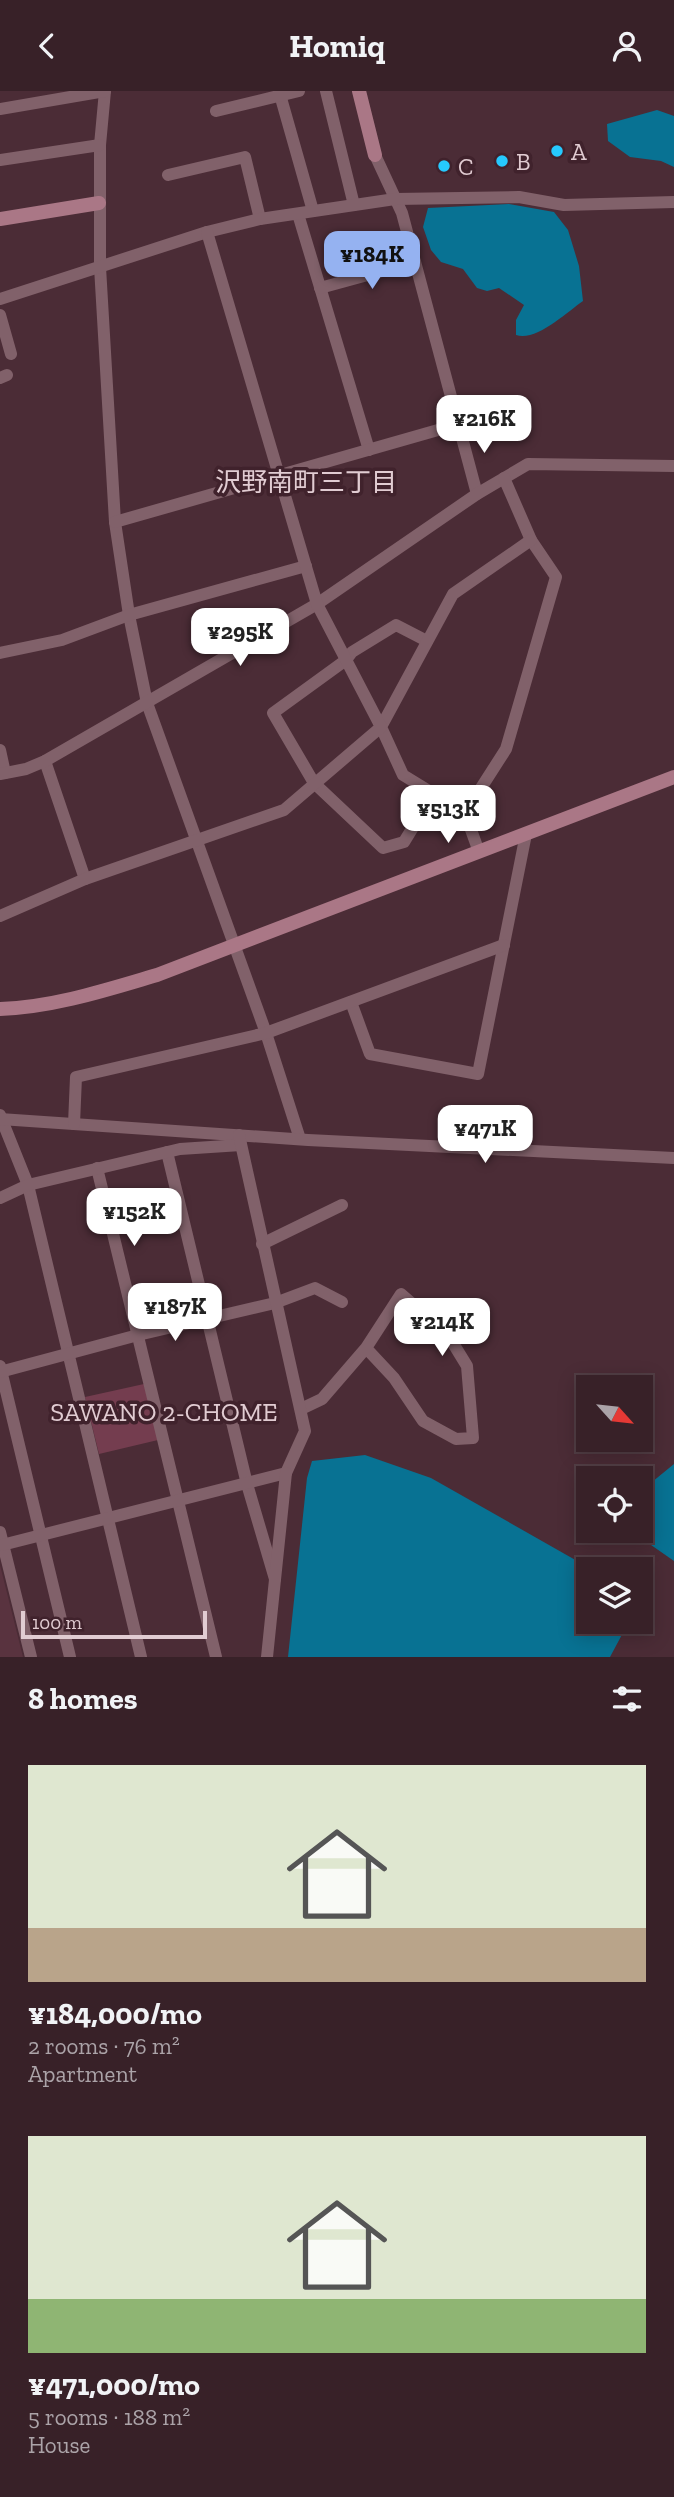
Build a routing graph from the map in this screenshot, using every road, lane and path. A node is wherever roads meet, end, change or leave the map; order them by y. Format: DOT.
graph roads {
  1 [pos="105,91"];
  2 [pos="299,91"];
  3 [pos="326,91"];
  4 [pos="359,91"];
  5 [pos="280,93"];
  6 [pos="0,109"];
  7 [pos="216,111"];
  8 [pos="100,145"];
  9 [pos="375,155"];
  10 [pos="0,160"];
  11 [pos="168,175"];
  12 [pos="394,199"];
  13 [pos="674,202"];
  14 [pos="99,203"];
  15 [pos="354,205"];
  16 [pos="313,211"];
  17 [pos="298,214"];
  18 [pos="0,219"];
  19 [pos="260,219"];
  20 [pos="207,232"];
  21 [pos="415,262"];
  22 [pos="100,267"];
  23 [pos="320,288"];
  24 [pos="0,299"];
  25 [pos="0,315"];
  26 [pos="11,354"];
  27 [pos="459,424"];
  28 [pos="369,450"];
  29 [pos="674,466"];
  30 [pos="280,476"];
  31 [pos="504,478"];
  32 [pos="477,494"];
  33 [pos="116,522"];
  34 [pos="531,540"];
  35 [pos="306,566"];
  36 [pos="317,604"];
  37 [pos="129,615"];
  38 [pos="427,641"];
  39 [pos="0,653"];
  40 [pos="346,660"];
  41 [pos="147,703"];
  42 [pos="381,727"];
  43 [pos="0,750"];
  44 [pos="45,761"];
  45 [pos="2,774"];
  46 [pos="674,777"];
  47 [pos="314,783"];
  48 [pos="434,793"];
  49 [pos="465,813"];
  50 [pos="526,834"];
  51 [pos="197,840"];
  52 [pos="479,852"];
  53 [pos="85,879"];
  54 [pos="0,916"];
  55 [pos="234,945"];
  56 [pos="504,945"];
  57 [pos="351,1002"];
  58 [pos="0,1009"];
  59 [pos="266,1033"];
  60 [pos="1,1118"];
  61 [pos="74,1124"];
  62 [pos="300,1139"];
  63 [pos="240,1140"];
  64 [pos="167,1152"];
  65 [pos="674,1158"];
  66 [pos="97,1168"];
  67 [pos="27,1185"];
  68 [pos="0,1198"];
  69 [pos="342,1205"];
  70 [pos="262,1244"];
  71 [pos="342,1302"];
  72 [pos="275,1303"];
  73 [pos="207,1319"];
  74 [pos="138,1335"];
  75 [pos="366,1348"];
  76 [pos="67,1353"];
  77 [pos="0,1370"];
  78 [pos="301,1409"];
  79 [pos="286,1473"];
  80 [pos="247,1484"];
  81 [pos="179,1500"];
  82 [pos="107,1518"];
  83 [pos="42,1534"];
  84 [pos="1,1538"];
  85 [pos="275,1579"];
  86 [pos="31,1657"];
  87 [pos="70,1657"];
  88 [pos="141,1657"];
  89 [pos="216,1657"];
  90 [pos="267,1657"];
  1 -- 6 [label="street"];
  1 -- 8 [label="street"];
  2 -- 5 [label="street"];
  3 -- 15 [label="street"];
  4 -- 9 [label="street"];
  5 -- 7 [label="street"];
  5 -- 16 [label="street"];
  8 -- 10 [label="street"];
  8 -- 14 [label="street"];
  9 -- 12 [label="street"];
  11 -- 19 [label="street"];
  12 -- 13 [label="street"];
  12 -- 15 [label="street"];
  12 -- 21 [label="street"];
  14 -- 18 [label="street"];
  14 -- 22 [label="street"];
  15 -- 16 [label="street"];
  16 -- 17 [label="street"];
  17 -- 19 [label="street"];
  17 -- 23 [label="street"];
  19 -- 20 [label="street"];
  20 -- 22 [label="street"];
  20 -- 30 [label="street"];
  21 -- 23 [label="street"];
  21 -- 27 [label="street"];
  22 -- 24 [label="street"];
  22 -- 33 [label="street"];
  23 -- 28 [label="street"];
  25 -- 26 [label="street"];
  27 -- 28 [label="street"];
  27 -- 32 [label="street"];
  28 -- 30 [label="street"];
  29 -- 31 [label="street"];
  30 -- 33 [label="street"];
  30 -- 35 [label="street"];
  31 -- 32 [label="street"];
  31 -- 34 [label="street"];
  32 -- 36 [label="street"];
  33 -- 37 [label="street"];
  34 -- 38 [label="street"];
  34 -- 49 [label="street"];
  35 -- 36 [label="street"];
  35 -- 37 [label="street"];
  36 -- 40 [label="street"];
  36 -- 41 [label="street"];
  37 -- 39 [label="street"];
  37 -- 41 [label="street"];
  38 -- 40 [label="street"];
  38 -- 42 [label="street"];
  40 -- 42 [label="street"];
  40 -- 47 [label="street"];
  41 -- 44 [label="street"];
  41 -- 51 [label="street"];
  42 -- 47 [label="street"];
  42 -- 48 [label="street"];
  43 -- 45 [label="street"];
  44 -- 45 [label="street"];
  44 -- 53 [label="street"];
  46 -- 50 [label="street"];
  47 -- 48 [label="street"];
  47 -- 51 [label="street"];
  48 -- 49 [label="street"];
  49 -- 52 [label="street"];
  50 -- 52 [label="street"];
  50 -- 56 [label="street"];
  51 -- 53 [label="street"];
  51 -- 55 [label="street"];
  52 -- 55 [label="street"];
  53 -- 54 [label="street"];
  55 -- 58 [label="street"];
  55 -- 59 [label="street"];
  56 -- 57 [label="street"];
  56 -- 57 [label="street"];
  57 -- 59 [label="street"];
  59 -- 61 [label="street"];
  59 -- 62 [label="street"];
  60 -- 61 [label="street"];
  60 -- 67 [label="street"];
  61 -- 63 [label="street"];
  62 -- 63 [label="street"];
  62 -- 65 [label="street"];
  63 -- 64 [label="street"];
  63 -- 70 [label="street"];
  64 -- 66 [label="street"];
  64 -- 73 [label="street"];
  66 -- 67 [label="street"];
  66 -- 74 [label="street"];
  67 -- 68 [label="street"];
  67 -- 76 [label="street"];
  69 -- 70 [label="street"];
  70 -- 72 [label="street"];
  71 -- 72 [label="street"];
  72 -- 73 [label="street"];
  72 -- 78 [label="street"];
  73 -- 74 [label="street"];
  73 -- 80 [label="street"];
  74 -- 76 [label="street"];
  74 -- 81 [label="street"];
  75 -- 75 [label="street"];
  75 -- 78 [label="street"];
  76 -- 77 [label="street"];
  76 -- 82 [label="street"];
  77 -- 83 [label="street"];
  78 -- 79 [label="street"];
  79 -- 80 [label="street"];
  79 -- 85 [label="street"];
  80 -- 81 [label="street"];
  80 -- 85 [label="street"];
  81 -- 82 [label="street"];
  81 -- 89 [label="street"];
  82 -- 83 [label="street"];
  82 -- 88 [label="street"];
  83 -- 84 [label="street"];
  83 -- 87 [label="street"];
  84 -- 86 [label="street"];
  85 -- 90 [label="street"];
}
